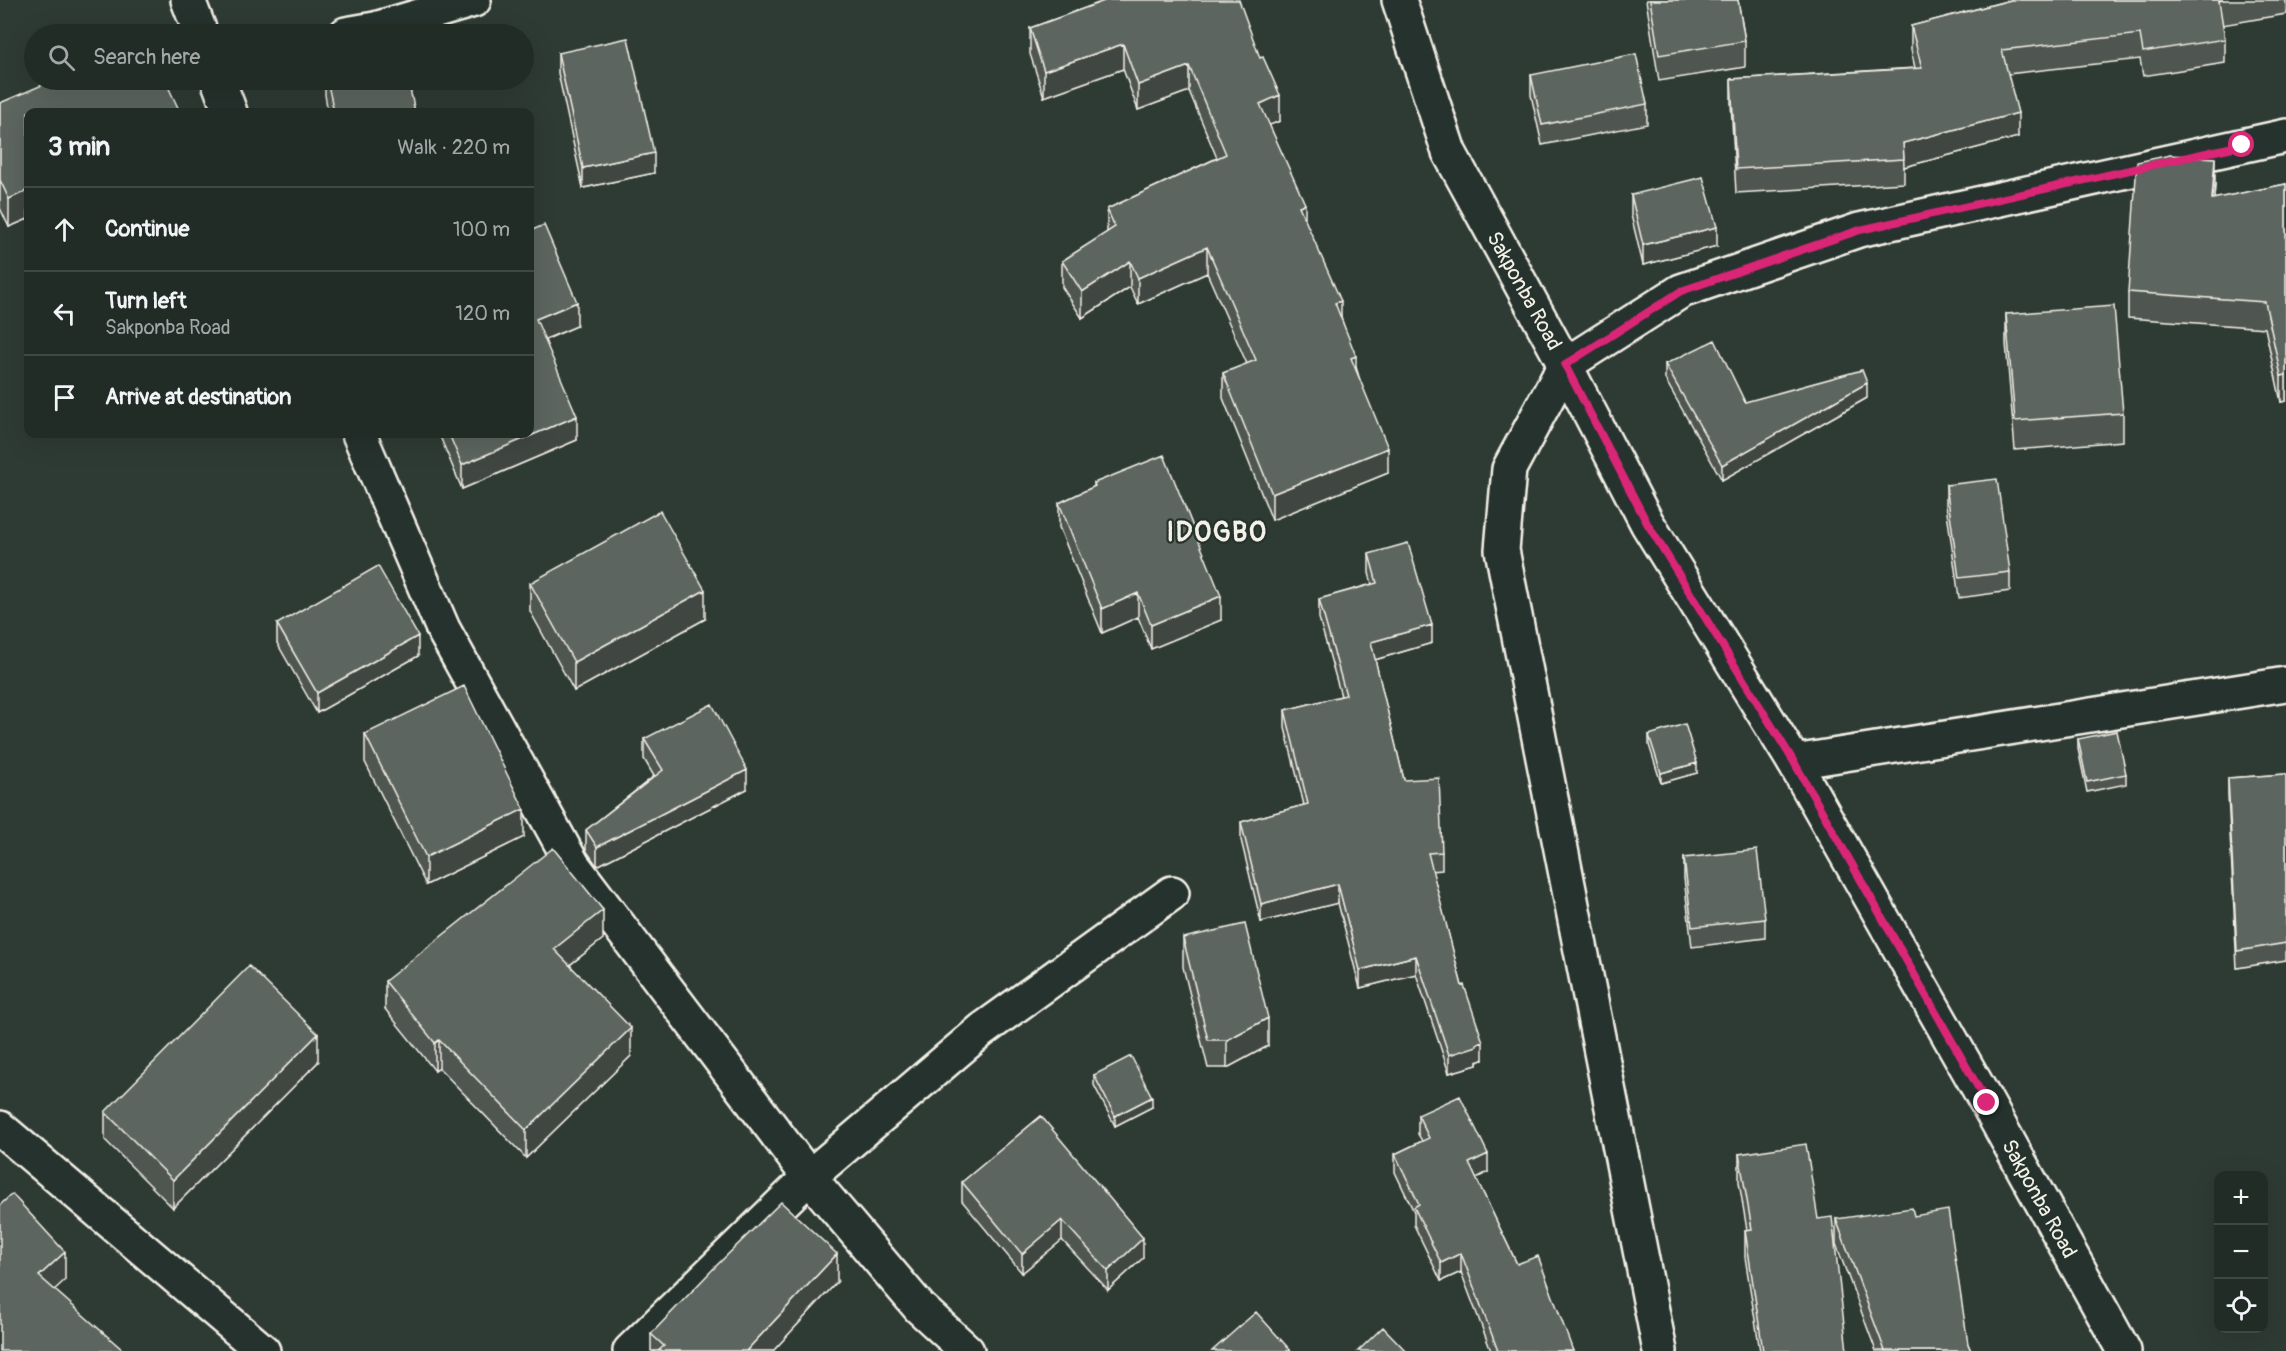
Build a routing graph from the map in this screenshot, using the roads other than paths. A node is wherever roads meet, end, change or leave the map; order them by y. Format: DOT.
graph roads {
  1 [pos="188,0"];
  2 [pos="474,0"];
  3 [pos="1399,0"];
  4 [pos="197,24"];
  5 [pos="392,24"];
  6 [pos="222,90"];
  7 [pos="228,108"];
  8 [pos="2286,136"];
  9 [pos="1565,365"];
  10 [pos="361,438"];
  11 [pos="2286,684"];
  12 [pos="1794,762"];
  13 [pos="1172,892"];
  14 [pos="0,1128"];
  15 [pos="809,1177"];
  16 [pos="263,1351"];
  17 [pos="630,1351"];
  18 [pos="967,1351"];
  19 [pos="1660,1351"];
  20 [pos="2124,1351"];
  1 -- 4 [label="main road"];
  2 -- 5 [label="main road"];
  3 -- 9 [label="main road, Sakponba Road"];
  6 -- 7 [label="main road"];
  8 -- 9 [label="main road"];
  9 -- 12 [label="main road, Sakponba Road"];
  9 -- 19 [label="main road"];
  10 -- 15 [label="main road"];
  11 -- 12 [label="main road"];
  12 -- 20 [label="main road, Sakponba Road"];
  13 -- 15 [label="main road"];
  14 -- 16 [label="main road"];
  15 -- 17 [label="main road"];
  15 -- 18 [label="main road"];
}
